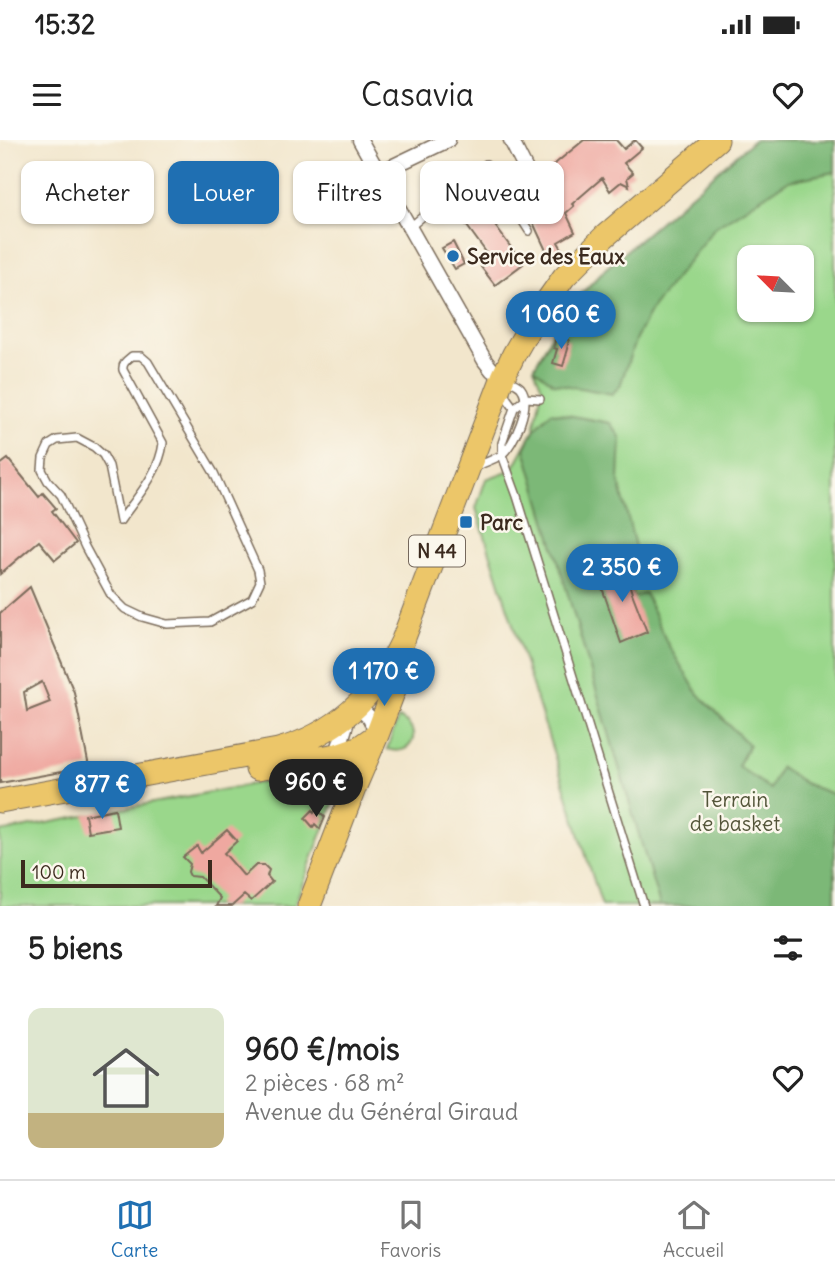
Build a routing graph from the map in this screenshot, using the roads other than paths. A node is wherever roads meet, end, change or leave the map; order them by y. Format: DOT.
graph roads {
  1 [pos="360,140"];
  2 [pos="448,140"];
  3 [pos="511,140"];
  4 [pos="717,140"];
  5 [pos="735,140"];
  6 [pos="372,161"];
  7 [pos="404,161"];
  8 [pos="522,161"];
  9 [pos="406,220"];
  10 [pos="410,227"];
  11 [pos="528,230"];
  12 [pos="511,390"];
  13 [pos="540,399"];
  14 [pos="502,455"];
  15 [pos="480,465"];
  16 [pos="120,521"];
  17 [pos="353,710"];
  18 [pos="377,735"];
  19 [pos="337,755"];
  20 [pos="362,768"];
  21 [pos="0,801"];
  22 [pos="0,816"];
  23 [pos="309,906"];
  24 [pos="644,906"];
  1 -- 6 [label="street"];
  2 -- 7 [label="street"];
  3 -- 8 [label="street"];
  4 -- 12 [label="main road, N 44"];
  5 -- 12 [label="main road, N 44"];
  9 -- 10 [label="street"];
  10 -- 11 [label="lane"];
  10 -- 12 [label="street"];
  12 -- 13 [label="lane"];
  12 -- 14 [label="lane"];
  12 -- 14 [label="lane"];
  12 -- 15 [label="main road, N 44"];
  12 -- 17 [label="main road, N 44"];
  14 -- 15 [label="lane"];
  14 -- 24 [label="lane"];
  15 -- 18 [label="main road, N 44"];
  16 -- 16 [label="lane"];
  17 -- 18 [label="street"];
  17 -- 19 [label="street"];
  17 -- 21 [label="main road, N 44"];
  18 -- 19 [label="main road"];
  18 -- 20 [label="main road"];
  19 -- 20 [label="street"];
  19 -- 22 [label="main road"];
  20 -- 23 [label="main road"];
}
